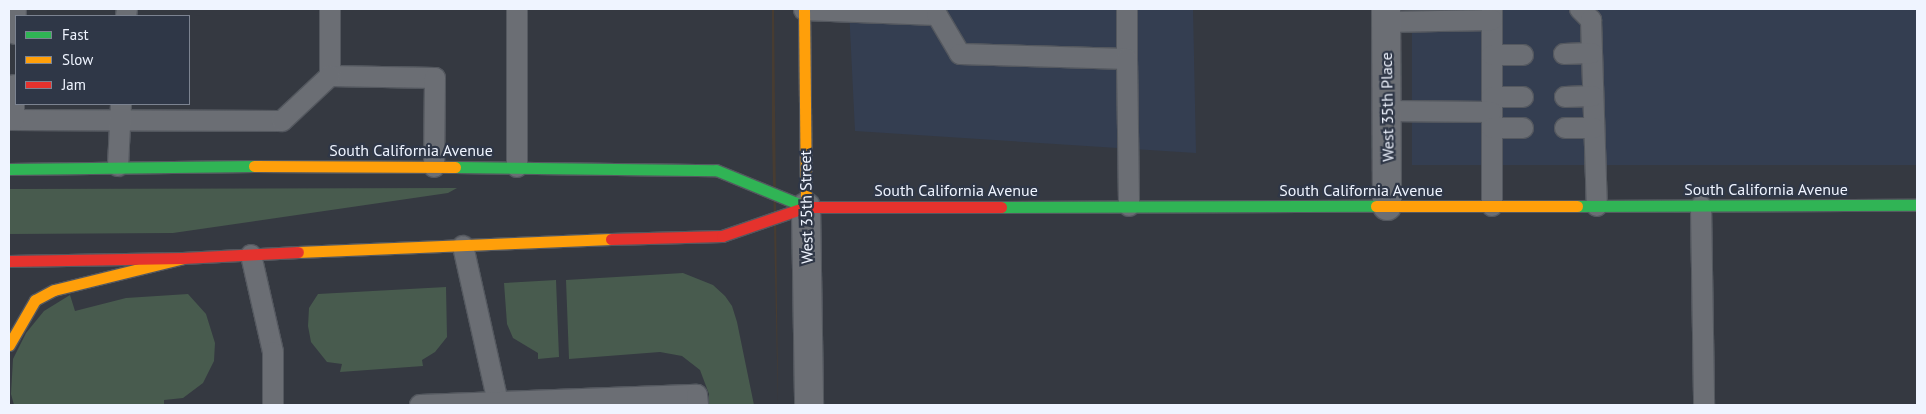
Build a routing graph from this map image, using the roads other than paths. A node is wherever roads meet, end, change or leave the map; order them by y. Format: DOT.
graph roads {
  1 [pos="330,9"];
  2 [pos="517,9"];
  3 [pos="804,9"];
  4 [pos="1126,9"];
  5 [pos="1580,9"];
  6 [pos="1492,14"];
  7 [pos="1386,15"];
  8 [pos="1592,53"];
  9 [pos="1564,54"];
  10 [pos="1492,55"];
  11 [pos="1522,55"];
  12 [pos="1127,59"];
  13 [pos="330,76"];
  14 [pos="14,86"];
  15 [pos="1564,96"];
  16 [pos="1594,96"];
  17 [pos="1523,97"];
  18 [pos="1387,111"];
  19 [pos="121,112"];
  20 [pos="1492,112"];
  21 [pos="11,120"];
  22 [pos="1523,128"];
  23 [pos="1565,128"];
  24 [pos="1594,128"];
  25 [pos="118,166"];
  26 [pos="434,167"];
  27 [pos="517,167"];
  28 [pos="9,169"];
  29 [pos="1917,205"];
  30 [pos="1129,206"];
  31 [pos="1387,206"];
  32 [pos="1492,206"];
  33 [pos="1597,206"];
  34 [pos="1702,206"];
  35 [pos="806,207"];
  36 [pos="463,246"];
  37 [pos="251,255"];
  38 [pos="183,258"];
  39 [pos="9,261"];
  40 [pos="9,345"];
  41 [pos="498,403"];
  42 [pos="272,405"];
  43 [pos="420,405"];
  44 [pos="698,405"];
  45 [pos="809,405"];
  46 [pos="1704,405"];
  1 -- 13 [label="lane"];
  2 -- 27 [label="lane"];
  3 -- 12 [label="lane"];
  3 -- 35 [label="main road, West 35th Street"];
  4 -- 12 [label="lane"];
  5 -- 8 [label="lane"];
  6 -- 7 [label="lane"];
  6 -- 10 [label="lane"];
  7 -- 18 [label="street, West 35th Place"];
  8 -- 9 [label="lane"];
  8 -- 16 [label="lane"];
  10 -- 11 [label="lane"];
  10 -- 20 [label="lane"];
  12 -- 30 [label="lane"];
  13 -- 19 [label="lane"];
  13 -- 26 [label="lane"];
  14 -- 21 [label="lane"];
  15 -- 16 [label="lane"];
  16 -- 24 [label="lane"];
  17 -- 20 [label="lane"];
  18 -- 20 [label="lane"];
  18 -- 31 [label="street, West 35th Place"];
  19 -- 21 [label="lane"];
  19 -- 25 [label="lane"];
  20 -- 22 [label="lane"];
  20 -- 32 [label="lane"];
  23 -- 24 [label="lane"];
  24 -- 33 [label="lane"];
  25 -- 26 [label="main road, South California Avenue"];
  25 -- 28 [label="main road, South California Avenue"];
  26 -- 27 [label="main road, South California Avenue"];
  27 -- 35 [label="main road, South California Avenue"];
  29 -- 34 [label="main road, South California Avenue"];
  30 -- 31 [label="main road, South California Avenue"];
  30 -- 35 [label="main road, South California Avenue"];
  31 -- 32 [label="main road, South California Avenue"];
  32 -- 33 [label="main road, South California Avenue"];
  33 -- 34 [label="main road, South California Avenue"];
  34 -- 46 [label="lane"];
  35 -- 36 [label="main road, South California Avenue"];
  35 -- 45 [label="street, West 35th Street"];
  36 -- 37 [label="main road, South California Avenue"];
  36 -- 41 [label="lane"];
  37 -- 38 [label="main road, South California Avenue"];
  37 -- 42 [label="lane"];
  38 -- 39 [label="main road, South California Avenue"];
  38 -- 40 [label="main road"];
  41 -- 43 [label="lane"];
  41 -- 44 [label="lane"];
}
